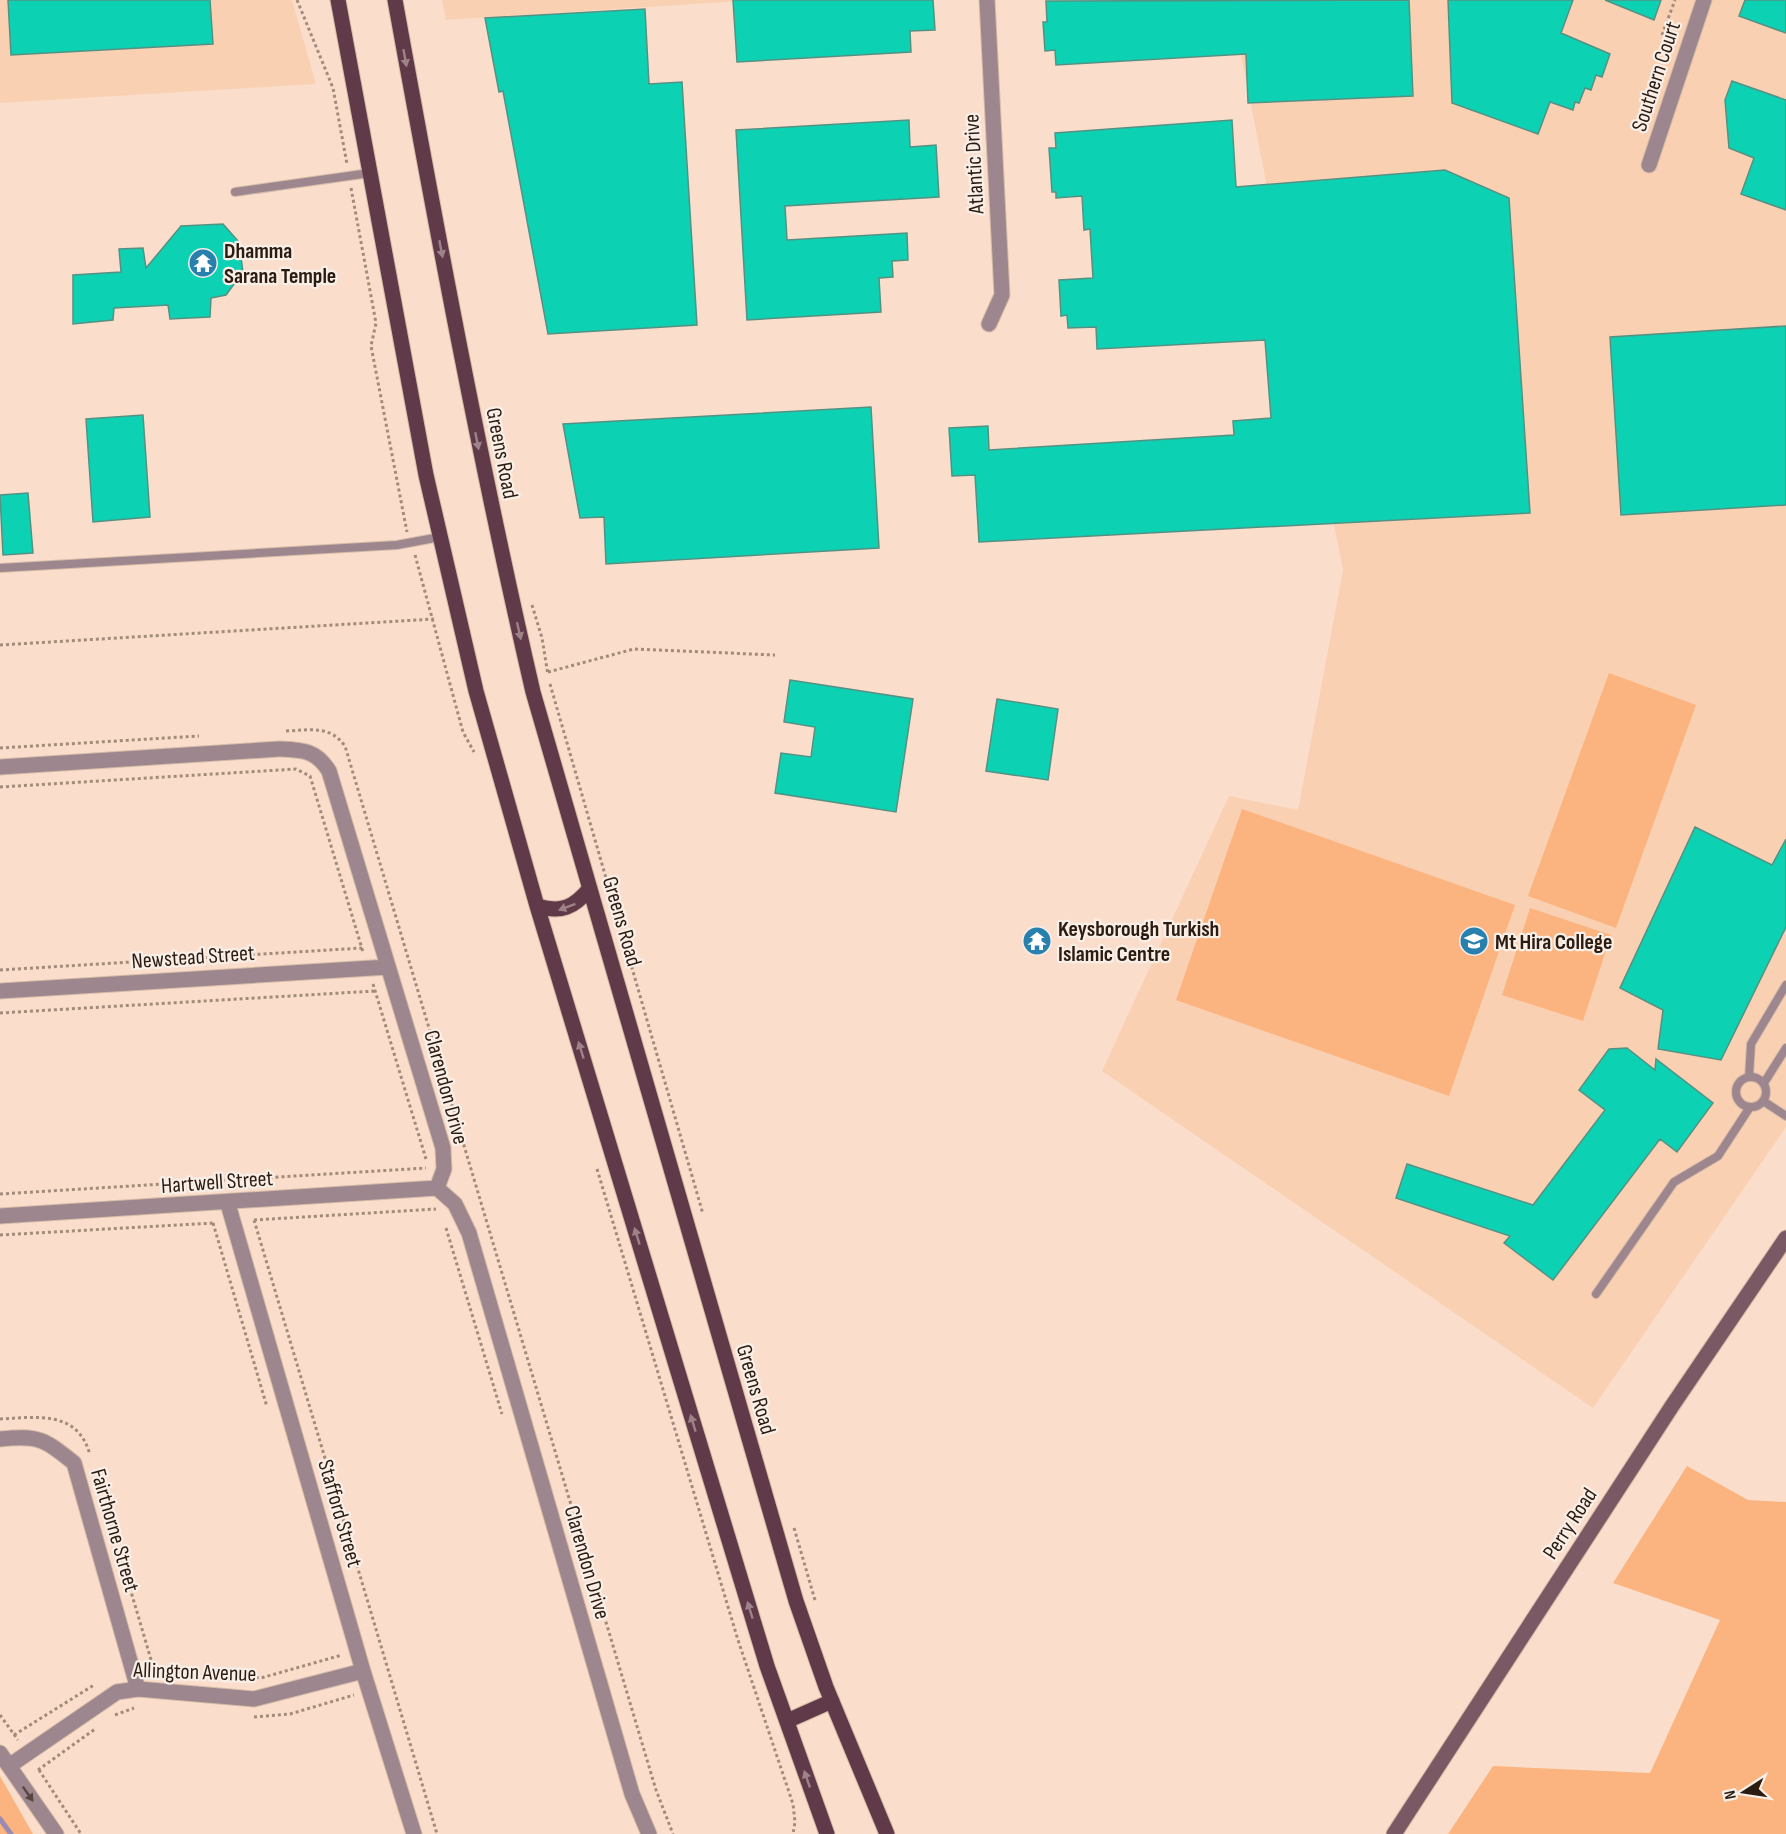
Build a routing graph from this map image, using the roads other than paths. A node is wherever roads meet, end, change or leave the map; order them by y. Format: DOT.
graph roads {
  1 [pos="338,0"];
  2 [pos="395,0"];
  3 [pos="987,0"];
  4 [pos="1704,0"];
  5 [pos="1649,165"];
  6 [pos="370,173"];
  7 [pos="235,192"];
  8 [pos="989,324"];
  9 [pos="440,537"];
  10 [pos="0,568"];
  11 [pos="0,767"];
  12 [pos="590,888"];
  13 [pos="537,906"];
  14 [pos="388,967"];
  15 [pos="1786,986"];
  16 [pos="0,991"];
  17 [pos="1786,1048"];
  18 [pos="1749,1077"];
  19 [pos="1764,1083"];
  20 [pos="1763,1101"];
  21 [pos="1750,1107"];
  22 [pos="1786,1116"];
  23 [pos="437,1188"];
  24 [pos="228,1204"];
  25 [pos="0,1216"];
  26 [pos="1786,1238"];
  27 [pos="1596,1294"];
  28 [pos="0,1439"];
  29 [pos="363,1671"];
  30 [pos="138,1689"];
  31 [pos="832,1701"];
  32 [pos="787,1721"];
  33 [pos="4,1760"];
  34 [pos="56,1834"];
  35 [pos="414,1834"];
  36 [pos="650,1834"];
  37 [pos="827,1834"];
  38 [pos="887,1834"];
  39 [pos="1394,1834"];
  1 -- 6 [label="main road"];
  2 -- 12 [label="main road, Greens Road, one-way"];
  3 -- 8 [label="street, Atlantic Drive"];
  4 -- 5 [label="street, Southern Court"];
  6 -- 7 [label="lane"];
  6 -- 9 [label="main road"];
  9 -- 10 [label="lane"];
  9 -- 13 [label="main road"];
  11 -- 14 [label="street, Clarendon Drive"];
  12 -- 13 [label="main road, one-way"];
  12 -- 31 [label="main road, Greens Road"];
  32 -- 13 [label="main road, one-way"];
  14 -- 16 [label="street, Newstead Street"];
  14 -- 23 [label="street, Clarendon Drive"];
  15 -- 18 [label="lane"];
  17 -- 19 [label="lane"];
  18 -- 19 [label="lane"];
  18 -- 21 [label="lane"];
  19 -- 20 [label="lane"];
  20 -- 21 [label="lane"];
  20 -- 22 [label="lane"];
  21 -- 27 [label="lane"];
  23 -- 24 [label="street, Hartwell Street"];
  23 -- 36 [label="street, Clarendon Drive"];
  24 -- 25 [label="street, Hartwell Street"];
  24 -- 29 [label="street, Stafford Street"];
  26 -- 39 [label="main road, Perry Road"];
  28 -- 30 [label="street, Fairthorne Street"];
  29 -- 30 [label="street, Allington Avenue"];
  29 -- 35 [label="street, Stafford Street"];
  30 -- 33 [label="street, Allington Avenue"];
  31 -- 32 [label="main road"];
  31 -- 38 [label="main road, Greens Road"];
  37 -- 32 [label="main road, one-way"];
  33 -- 34 [label="street, one-way"];
}
